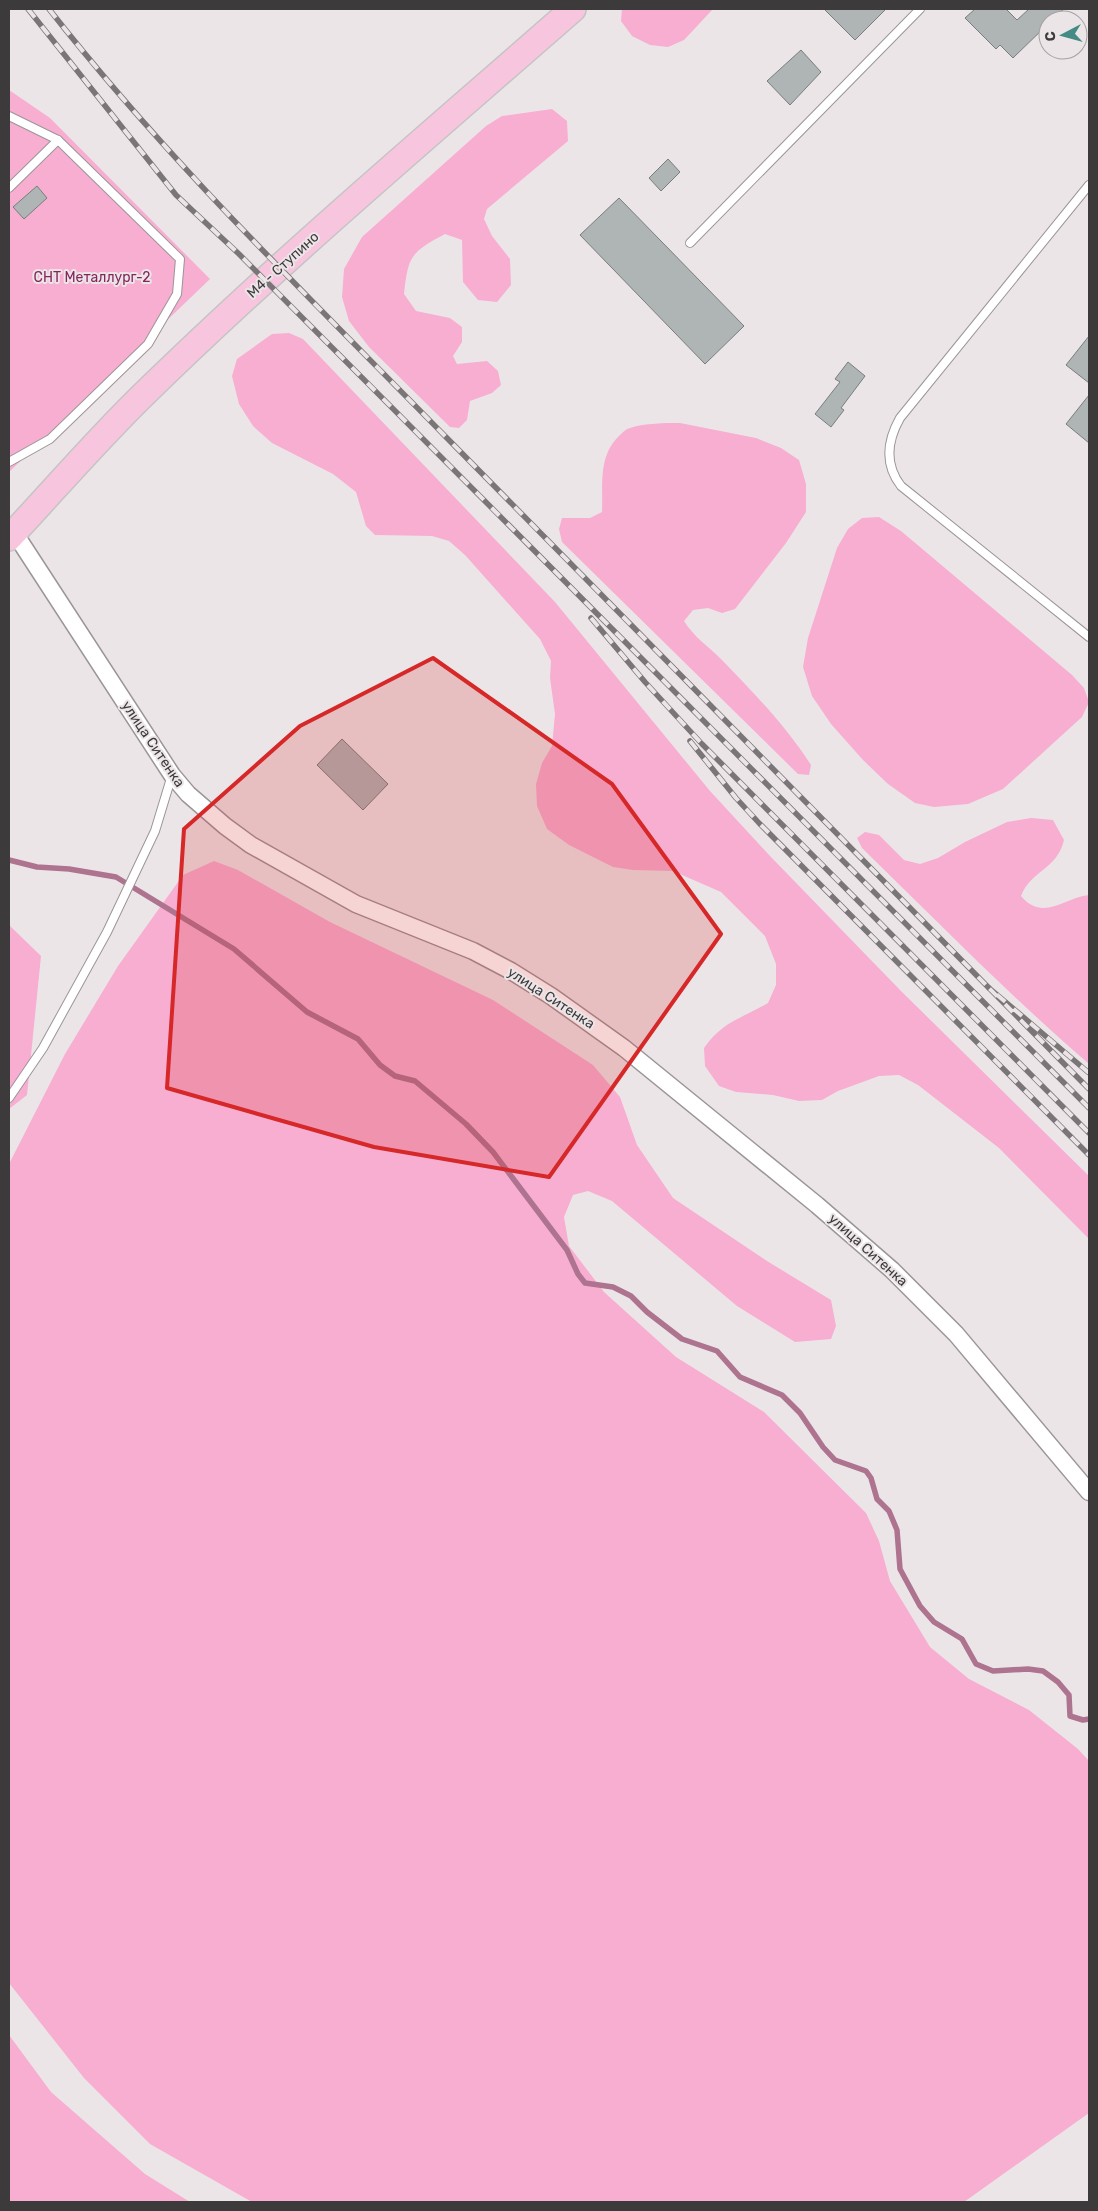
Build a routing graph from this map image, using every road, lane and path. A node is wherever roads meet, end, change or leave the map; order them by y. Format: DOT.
graph roads {
  1 [pos="573,9"];
  2 [pos="920,9"];
  3 [pos="9,116"];
  4 [pos="58,140"];
  5 [pos="1089,184"];
  6 [pos="9,188"];
  7 [pos="690,243"];
  8 [pos="9,462"];
  9 [pos="12,535"];
  10 [pos="1089,637"];
  11 [pos="172,775"];
  12 [pos="9,1098"];
  13 [pos="1089,1492"];
  1 -- 9 [label="main road, М4 - Ступино"];
  2 -- 7 [label="lane"];
  3 -- 4 [label="lane"];
  4 -- 6 [label="lane"];
  4 -- 8 [label="lane"];
  5 -- 10 [label="lane"];
  9 -- 11 [label="street, улица Ситенка"];
  11 -- 12 [label="lane"];
  11 -- 13 [label="street, улица Ситенка"];
}
